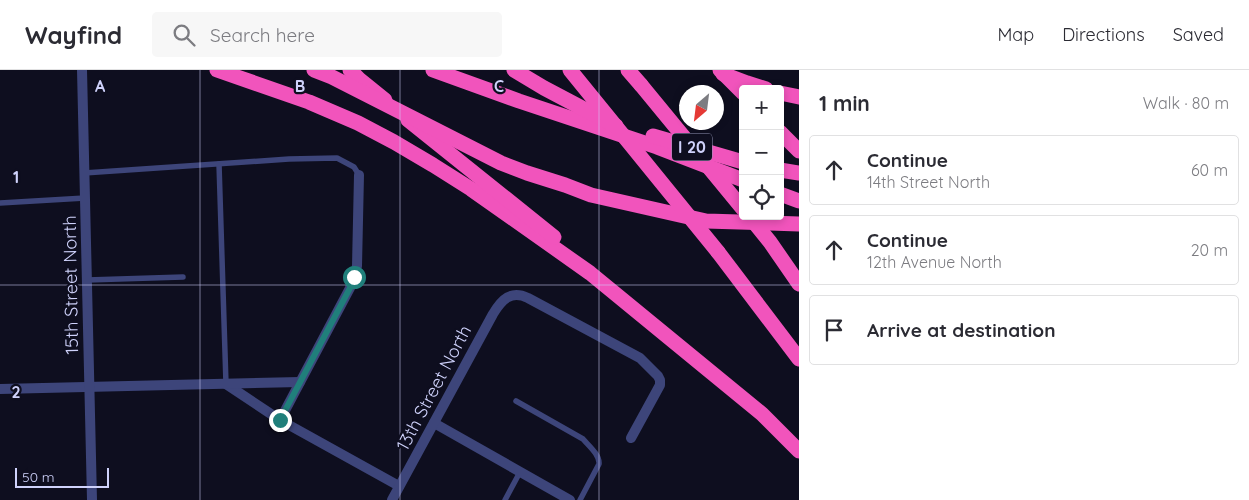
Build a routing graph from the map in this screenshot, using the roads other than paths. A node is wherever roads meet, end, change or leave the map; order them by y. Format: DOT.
graph roads {
  1 [pos="82,70"];
  2 [pos="217,70"];
  3 [pos="314,70"];
  4 [pos="350,70"];
  5 [pos="433,70"];
  6 [pos="514,70"];
  7 [pos="570,70"];
  8 [pos="628,70"];
  9 [pos="714,70"];
  10 [pos="720,70"];
  11 [pos="753,85"];
  12 [pos="739,89"];
  13 [pos="784,94"];
  14 [pos="799,97"];
  15 [pos="614,124"];
  16 [pos="784,136"];
  17 [pos="657,147"];
  18 [pos="799,151"];
  19 [pos="739,161"];
  20 [pos="219,164"];
  21 [pos="784,171"];
  22 [pos="799,173"];
  23 [pos="84,174"];
  24 [pos="359,175"];
  25 [pos="739,178"];
  26 [pos="784,195"];
  27 [pos="85,198"];
  28 [pos="799,201"];
  29 [pos="0,203"];
  30 [pos="739,204"];
  31 [pos="752,220"];
  32 [pos="799,224"];
  33 [pos="770,242"];
  34 [pos="799,270"];
  35 [pos="590,273"];
  36 [pos="183,277"];
  37 [pos="87,280"];
  38 [pos="799,284"];
  39 [pos="799,359"];
  40 [pos="300,382"];
  41 [pos="226,384"];
  42 [pos="90,387"];
  43 [pos="0,389"];
  44 [pos="516,401"];
  45 [pos="280,420"];
  46 [pos="434,423"];
  47 [pos="631,438"];
  48 [pos="799,451"];
  49 [pos="520,472"];
  50 [pos="399,486"];
  51 [pos="92,500"];
  52 [pos="392,500"];
  53 [pos="505,500"];
  54 [pos="570,500"];
  55 [pos="580,500"];
  1 -- 23 [label="street, 15th Street North"];
  2 -- 35 [label="highway"];
  3 -- 32 [label="highway, bridge"];
  4 -- 35 [label="highway"];
  5 -- 17 [label="highway"];
  6 -- 15 [label="highway, I 20"];
  7 -- 39 [label="highway, bridge"];
  8 -- 30 [label="highway, I 20, bridge"];
  9 -- 11 [label="highway"];
  10 -- 12 [label="highway, bridge"];
  13 -- 14 [label="highway"];
  15 -- 17 [label="highway, I 20"];
  15 -- 19 [label="highway"];
  16 -- 18 [label="highway"];
  17 -- 25 [label="highway, I 20"];
  20 -- 23 [label="lane"];
  20 -- 24 [label="lane"];
  20 -- 41 [label="lane"];
  21 -- 22 [label="highway"];
  23 -- 27 [label="street, 15th Street North"];
  24 -- 40 [label="street"];
  26 -- 28 [label="highway"];
  27 -- 29 [label="lane"];
  27 -- 37 [label="street, 15th Street North"];
  31 -- 33 [label="highway"];
  33 -- 34 [label="highway"];
  33 -- 38 [label="highway"];
  35 -- 48 [label="highway"];
  36 -- 37 [label="lane"];
  37 -- 42 [label="street, 15th Street North"];
  40 -- 41 [label="street"];
  40 -- 45 [label="street"];
  41 -- 42 [label="street"];
  41 -- 45 [label="street"];
  42 -- 43 [label="street"];
  42 -- 51 [label="street, 15th Street North"];
  44 -- 55 [label="lane"];
  45 -- 50 [label="street"];
  46 -- 47 [label="street, 13th Street North"];
  46 -- 49 [label="street"];
  46 -- 50 [label="street, 13th Street North"];
  49 -- 53 [label="lane"];
  49 -- 54 [label="street"];
  50 -- 52 [label="street, 13th Street North"];
}
